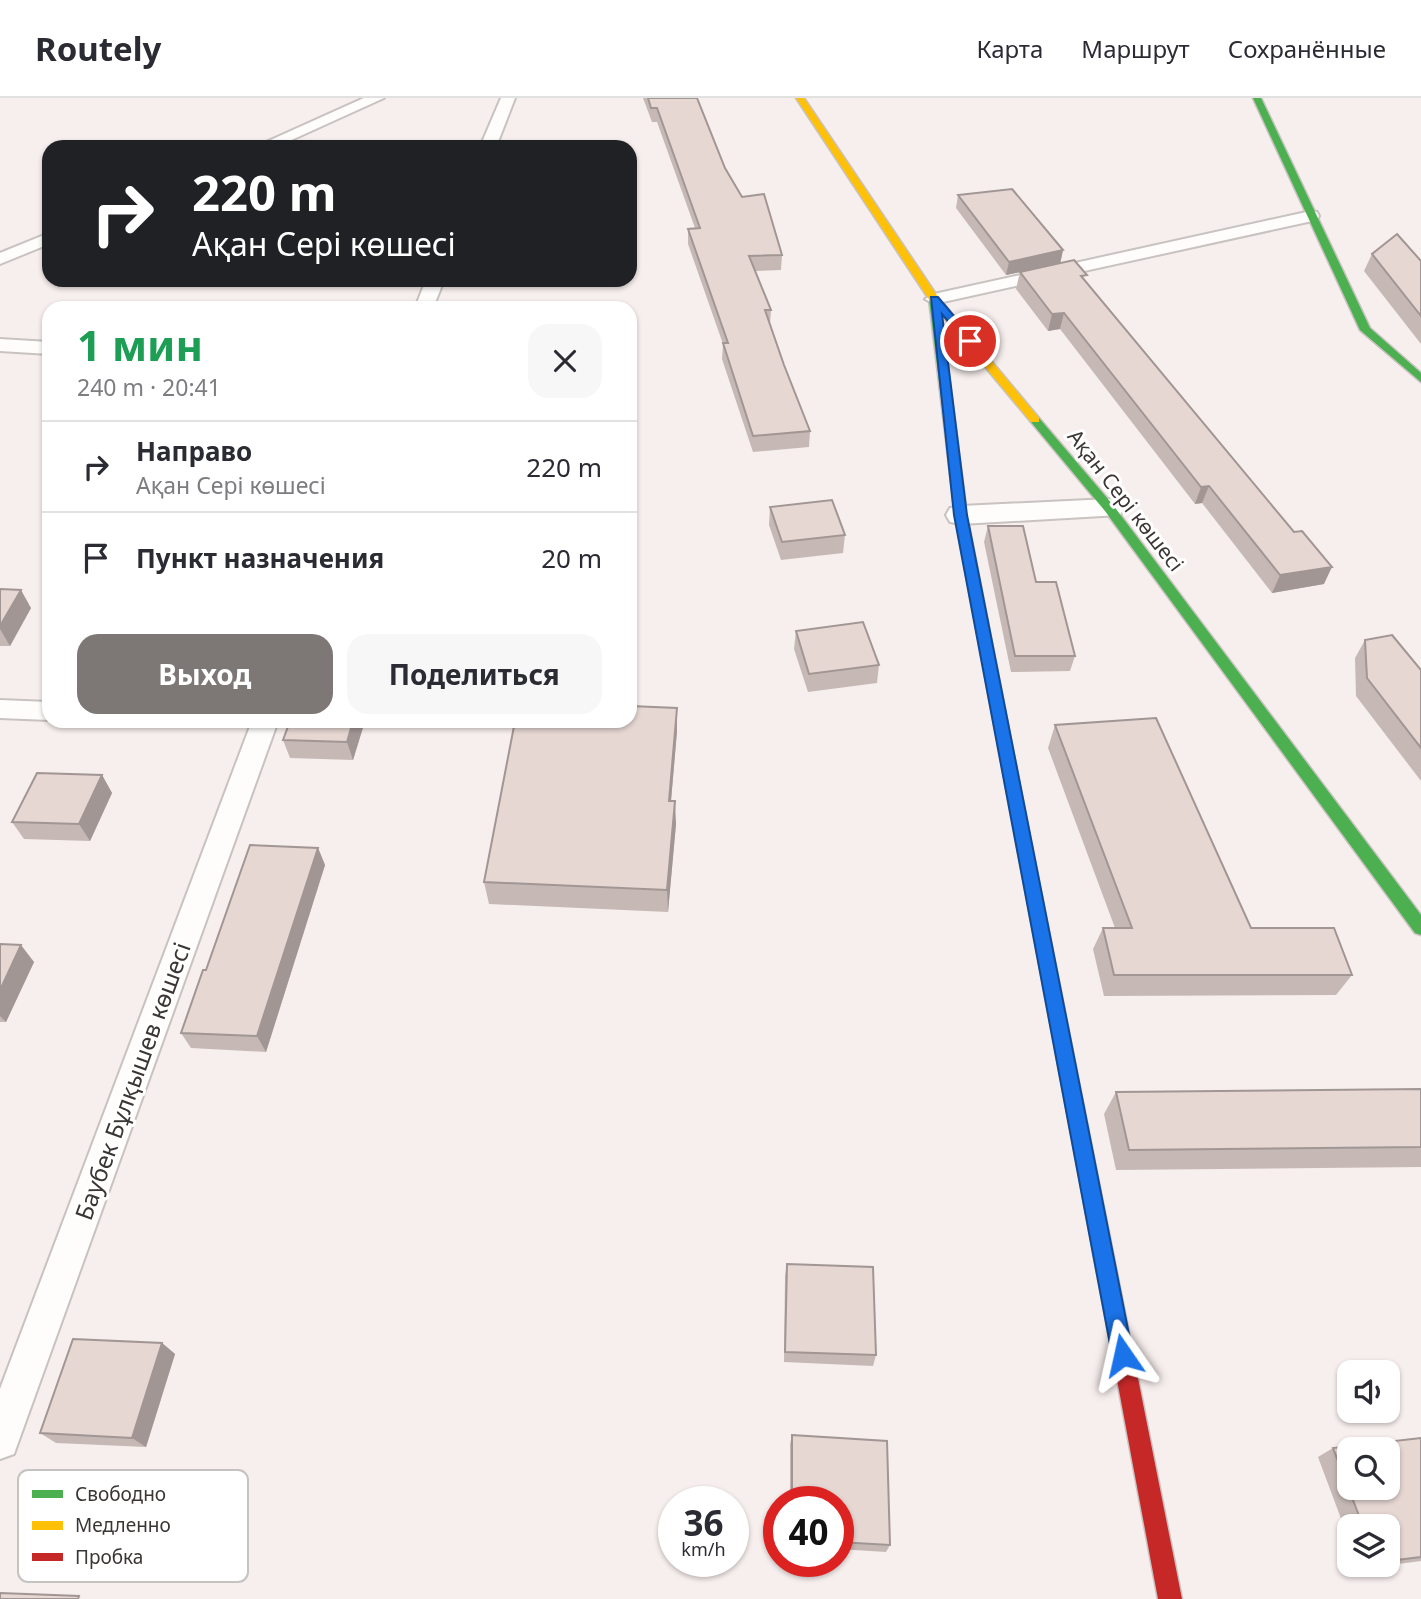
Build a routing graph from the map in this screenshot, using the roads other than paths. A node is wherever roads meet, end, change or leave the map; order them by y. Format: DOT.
graph roads {
  1 [pos="377,98"];
  2 [pos="508,98"];
  3 [pos="800,98"];
  4 [pos="1256,98"];
  5 [pos="279,140"];
  6 [pos="491,140"];
  7 [pos="1311,216"];
  8 [pos="42,241"];
  9 [pos="0,259"];
  10 [pos="934,299"];
  11 [pos="0,345"];
  12 [pos="42,348"];
  13 [pos="1421,379"];
  14 [pos="1109,508"];
  15 [pos="961,515"];
  16 [pos="0,709"];
  17 [pos="42,712"];
  18 [pos="262,728"];
  19 [pos="1421,928"];
  20 [pos="0,1440"];
  21 [pos="1170,1599"];
  1 -- 5 [label="lane"];
  2 -- 6 [label="lane"];
  3 -- 10 [label="street, Ақан Сері көшесі"];
  4 -- 7 [label="street"];
  7 -- 10 [label="lane"];
  7 -- 13 [label="street"];
  8 -- 9 [label="lane"];
  10 -- 14 [label="street, Ақан Сері көшесі"];
  10 -- 15 [label="street"];
  11 -- 12 [label="lane"];
  14 -- 15 [label="street"];
  14 -- 19 [label="street, Ақан Сері көшесі"];
  15 -- 21 [label="street"];
  16 -- 17 [label="lane"];
  18 -- 20 [label="lane, Баубек Бұлқышев көшесі"];
}
